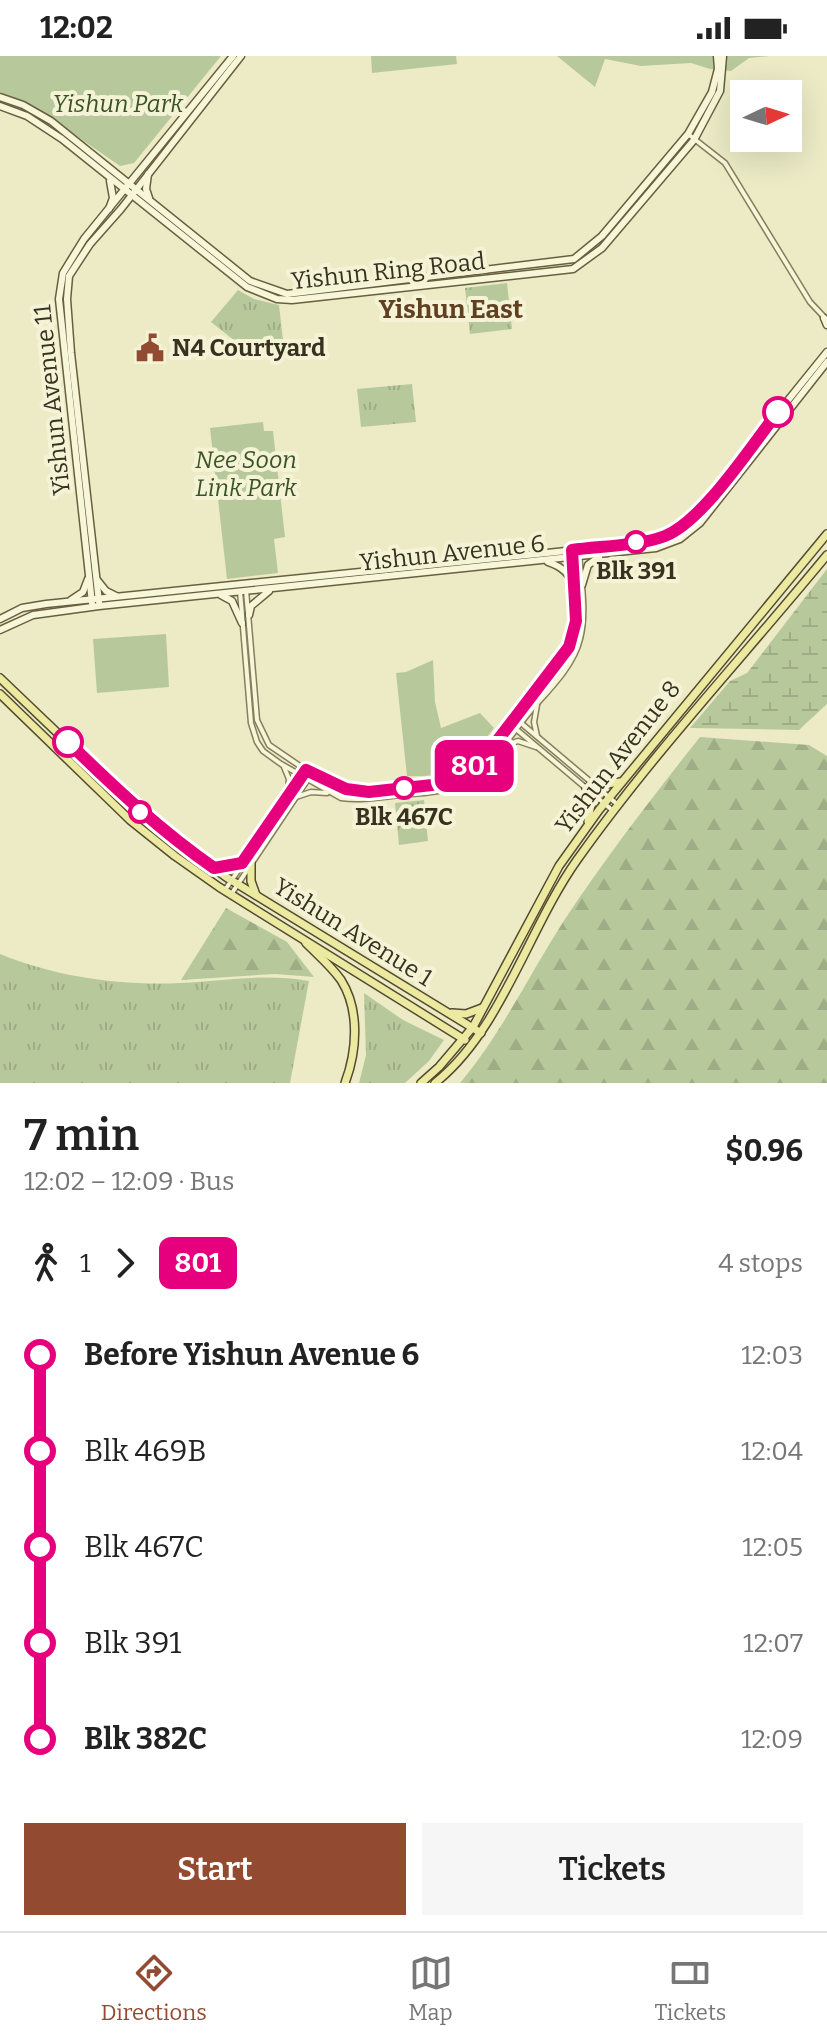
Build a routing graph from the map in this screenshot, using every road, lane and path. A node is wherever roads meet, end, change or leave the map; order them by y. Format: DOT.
graph roads {
  1 [pos="233,56"];
  2 [pos="241,56"];
  3 [pos="720,58"];
  4 [pos="0,97"];
  5 [pos="0,106"];
  6 [pos="189,117"];
  7 [pos="691,137"];
  8 [pos="148,161"];
  9 [pos="157,162"];
  10 [pos="141,169"];
  11 [pos="149,170"];
  12 [pos="116,173"];
  13 [pos="109,179"];
  14 [pos="133,186"];
  15 [pos="128,193"];
  16 [pos="148,204"];
  17 [pos="121,209"];
  18 [pos="108,212"];
  19 [pos="826,321"];
  20 [pos="827,344"];
  21 [pos="827,352"];
  22 [pos="824,361"];
  23 [pos="766,433"];
  24 [pos="827,534"];
  25 [pos="90,553"];
  26 [pos="576,554"];
  27 [pos="606,554"];
  28 [pos="827,555"];
  29 [pos="546,562"];
  30 [pos="93,577"];
  31 [pos="301,578"];
  32 [pos="320,585"];
  33 [pos="578,587"];
  34 [pos="243,588"];
  35 [pos="276,589"];
  36 [pos="216,594"];
  37 [pos="120,597"];
  38 [pos="68,602"];
  39 [pos="96,603"];
  40 [pos="249,615"];
  41 [pos="0,619"];
  42 [pos="242,623"];
  43 [pos="0,630"];
  44 [pos="0,678"];
  45 [pos="0,694"];
  46 [pos="538,703"];
  47 [pos="515,718"];
  48 [pos="521,723"];
  49 [pos="510,724"];
  50 [pos="516,729"];
  51 [pos="537,737"];
  52 [pos="502,747"];
  53 [pos="538,748"];
  54 [pos="281,764"];
  55 [pos="306,770"];
  56 [pos="312,773"];
  57 [pos="301,776"];
  58 [pos="308,779"];
  59 [pos="621,782"];
  60 [pos="588,785"];
  61 [pos="329,793"];
  62 [pos="288,795"];
  63 [pos="295,798"];
  64 [pos="607,800"];
  65 [pos="616,809"];
  66 [pos="587,827"];
  67 [pos="247,863"];
  68 [pos="214,868"];
  69 [pos="234,882"];
  70 [pos="229,892"];
  71 [pos="256,896"];
  72 [pos="299,934"];
  73 [pos="484,1007"];
  74 [pos="447,1013"];
  75 [pos="473,1027"];
  76 [pos="481,1033"];
  77 [pos="464,1039"];
  78 [pos="473,1045"];
  79 [pos="345,1083"];
  80 [pos="421,1083"];
  81 [pos="435,1083"];
  1 -- 6 [label="main road, Yishun Avenue 11"];
  2 -- 6 [label="main road, Yishun Avenue 11"];
  3 -- 7 [label="main road, Yishun Ring Road"];
  4 -- 12 [label="main road, Yishun Ring Road"];
  5 -- 13 [label="main road, Yishun Ring Road"];
  6 -- 8 [label="main road, Yishun Avenue 11"];
  6 -- 9 [label="main road, Yishun Avenue 11"];
  7 -- 16 [label="main road, Yishun Ring Road"];
  7 -- 19 [label="street"];
  8 -- 9 [label="main road"];
  8 -- 10 [label="main road, Yishun Avenue 11"];
  9 -- 11 [label="main road, Yishun Avenue 11"];
  10 -- 12 [label="main road"];
  10 -- 14 [label="main road, Yishun Avenue 11"];
  11 -- 14 [label="main road, Yishun Avenue 11"];
  11 -- 16 [label="main road"];
  12 -- 14 [label="main road, Yishun Ring Road"];
  13 -- 15 [label="main road, Yishun Ring Road"];
  13 -- 18 [label="main road"];
  14 -- 15 [label="main road, Yishun Avenue 11"];
  14 -- 16 [label="main road, Yishun Ring Road"];
  15 -- 16 [label="main road, Yishun Ring Road"];
  15 -- 17 [label="main road, Yishun Avenue 11"];
  15 -- 18 [label="main road, Yishun Avenue 11"];
  16 -- 17 [label="main road"];
  17 -- 25 [label="main road, Yishun Avenue 11"];
  18 -- 25 [label="main road, Yishun Avenue 11"];
  20 -- 22 [label="main road"];
  21 -- 22 [label="main road, Yishun Avenue 6"];
  22 -- 23 [label="main road, Yishun Avenue 6"];
  23 -- 26 [label="main road, Yishun Avenue 6"];
  23 -- 27 [label="main road, Yishun Avenue 6"];
  24 -- 59 [label="main road, Yishun Avenue 8"];
  25 -- 30 [label="main road, Yishun Avenue 11"];
  26 -- 27 [label="main road, Yishun Avenue 6"];
  26 -- 29 [label="main road, Yishun Avenue 6"];
  26 -- 31 [label="main road, Yishun Avenue 6"];
  26 -- 33 [label="street"];
  27 -- 33 [label="main road"];
  28 -- 65 [label="main road, Yishun Avenue 8"];
  29 -- 32 [label="main road, Yishun Avenue 6"];
  29 -- 33 [label="main road"];
  30 -- 37 [label="main road"];
  30 -- 38 [label="main road"];
  30 -- 39 [label="main road, Yishun Avenue 11"];
  31 -- 32 [label="main road"];
  31 -- 34 [label="main road, Yishun Avenue 6"];
  32 -- 35 [label="main road, Yishun Avenue 6"];
  33 -- 46 [label="street"];
  33 -- 47 [label="street"];
  34 -- 35 [label="main road, Yishun Avenue 6"];
  34 -- 36 [label="main road, Yishun Avenue 6"];
  34 -- 37 [label="main road, Yishun Avenue 6"];
  34 -- 40 [label="street"];
  34 -- 42 [label="street"];
  35 -- 40 [label="main road"];
  36 -- 39 [label="main road, Yishun Avenue 6"];
  36 -- 42 [label="main road"];
  37 -- 39 [label="main road, Yishun Avenue 6"];
  38 -- 39 [label="main road, Yishun Avenue 6"];
  38 -- 41 [label="main road, Yishun Avenue 6"];
  39 -- 43 [label="main road, Yishun Avenue 6"];
  40 -- 55 [label="street"];
  42 -- 54 [label="street"];
  44 -- 68 [label="main road, Yishun Avenue 1"];
  45 -- 70 [label="main road, Yishun Avenue 1"];
  46 -- 48 [label="street"];
  46 -- 51 [label="street"];
  47 -- 48 [label="street"];
  47 -- 49 [label="street"];
  48 -- 50 [label="street"];
  48 -- 51 [label="street"];
  49 -- 50 [label="street"];
  49 -- 56 [label="street"];
  50 -- 52 [label="street"];
  50 -- 53 [label="street"];
  51 -- 60 [label="street"];
  52 -- 53 [label="street"];
  52 -- 61 [label="street"];
  53 -- 60 [label="street"];
  54 -- 57 [label="street"];
  54 -- 62 [label="street"];
  55 -- 56 [label="street"];
  55 -- 57 [label="street"];
  56 -- 58 [label="street"];
  57 -- 58 [label="street"];
  57 -- 62 [label="street"];
  58 -- 61 [label="street"];
  58 -- 63 [label="street"];
  59 -- 60 [label="main road"];
  59 -- 64 [label="main road, Yishun Avenue 8"];
  60 -- 64 [label="street"];
  60 -- 66 [label="main road"];
  61 -- 63 [label="street"];
  62 -- 67 [label="street"];
  63 -- 67 [label="street"];
  64 -- 65 [label="street"];
  64 -- 66 [label="main road, Yishun Avenue 8"];
  65 -- 76 [label="main road, Yishun Avenue 8"];
  66 -- 73 [label="main road, Yishun Avenue 8"];
  67 -- 68 [label="main road"];
  67 -- 69 [label="street"];
  67 -- 69 [label="street"];
  67 -- 71 [label="main road"];
  68 -- 69 [label="main road, Yishun Avenue 1"];
  69 -- 70 [label="street"];
  69 -- 71 [label="main road, Yishun Avenue 1"];
  70 -- 72 [label="main road, Yishun Avenue 1"];
  71 -- 74 [label="main road, Yishun Avenue 1"];
  72 -- 77 [label="main road, Yishun Avenue 1"];
  72 -- 79 [label="main road"];
  73 -- 74 [label="main road"];
  73 -- 75 [label="main road, Yishun Avenue 8"];
  74 -- 75 [label="main road, Yishun Avenue 1"];
  75 -- 76 [label="main road, Yishun Avenue 1"];
  75 -- 77 [label="main road"];
  76 -- 78 [label="main road"];
  77 -- 78 [label="main road, Yishun Avenue 1"];
  77 -- 80 [label="main road"];
  78 -- 81 [label="main road"];
}
